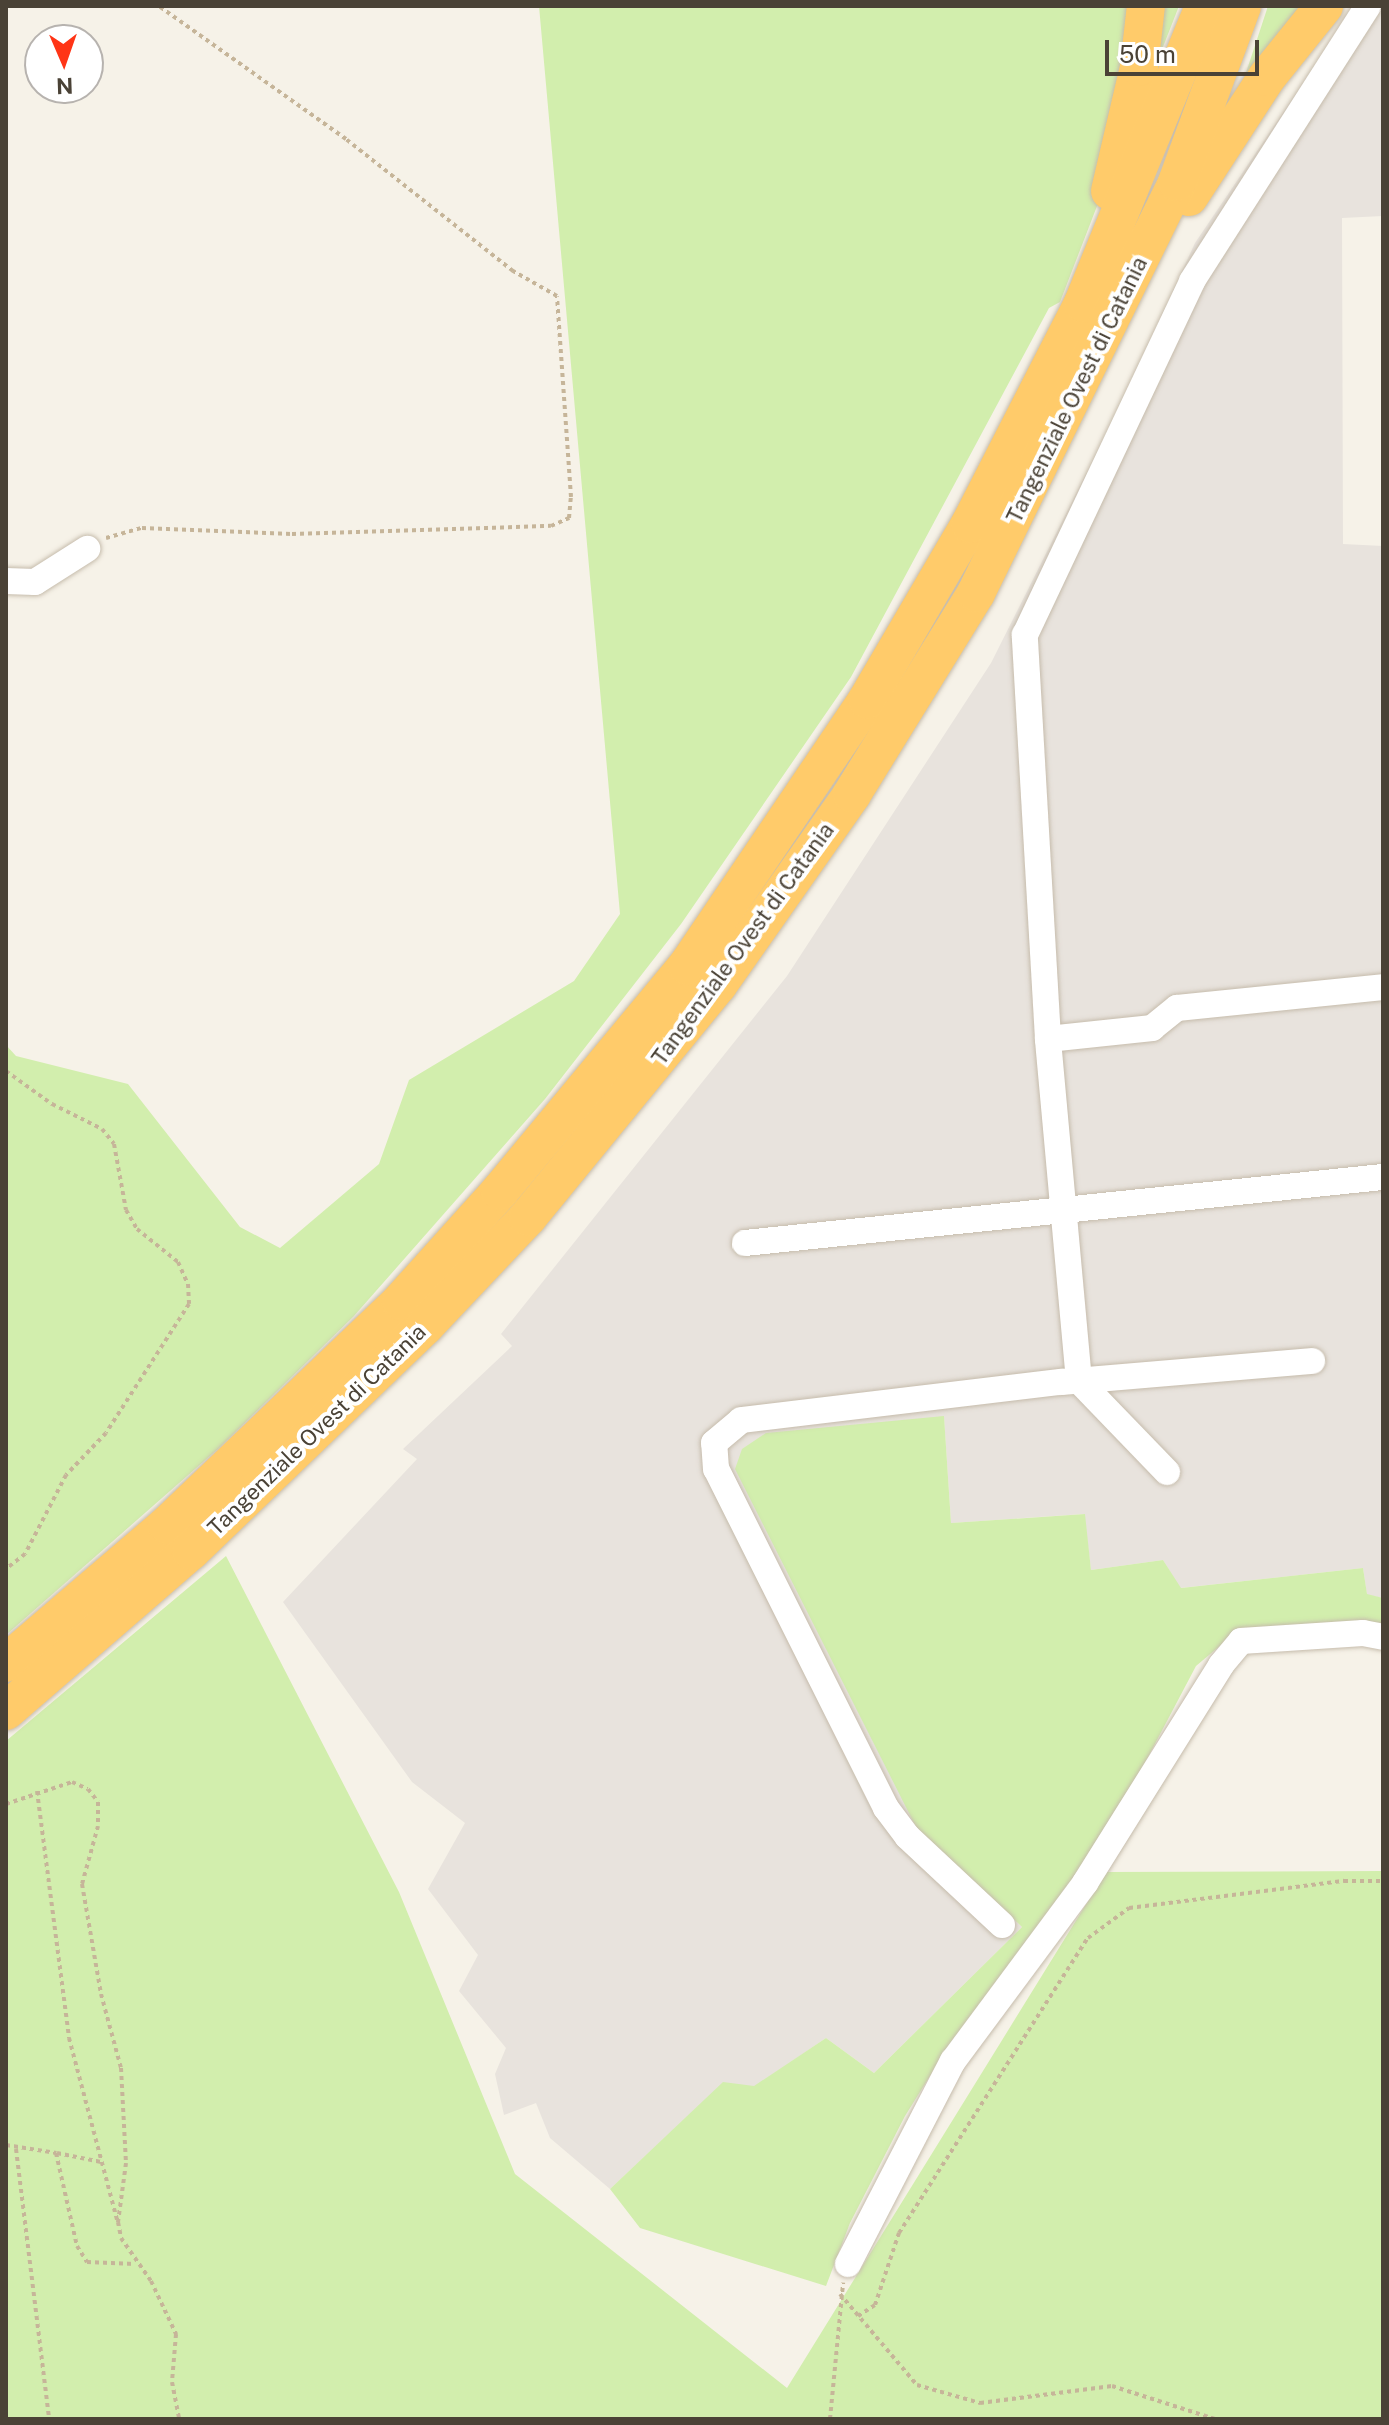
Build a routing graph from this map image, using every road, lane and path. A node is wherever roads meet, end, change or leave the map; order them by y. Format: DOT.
graph roads {
  1 [pos="159,6"];
  2 [pos="1146,6"];
  3 [pos="1204,6"];
  4 [pos="1242,6"];
  5 [pos="1324,6"];
  6 [pos="1368,6"];
  7 [pos="1047,455"];
  8 [pos="87,549"];
  9 [pos="6,581"];
  10 [pos="919,613"];
  11 [pos="1383,987"];
  12 [pos="1048,1039"];
  13 [pos="6,1071"];
  14 [pos="1383,1177"];
  15 [pos="1063,1211"];
  16 [pos="745,1243"];
  17 [pos="1312,1361"];
  18 [pos="1079,1381"];
  19 [pos="1167,1472"];
  20 [pos="6,1569"];
  21 [pos="1383,1637"];
  22 [pos="6,1663"];
  23 [pos="6,1711"];
  24 [pos="37,1791"];
  25 [pos="6,1804"];
  26 [pos="1383,1881"];
  27 [pos="1002,1925"];
  28 [pos="6,2145"];
  29 [pos="16,2149"];
  30 [pos="56,2153"];
  31 [pos="101,2162"];
  32 [pos="118,2222"];
  33 [pos="136,2264"];
  34 [pos="848,2264"];
  35 [pos="840,2294"];
  36 [pos="858,2316"];
  37 [pos="49,2419"];
  38 [pos="179,2419"];
  39 [pos="830,2419"];
  40 [pos="1215,2419"];
  1 -- 8 [label="path"];
  2 -- 10 [label="highway"];
  3 -- 10 [label="highway, Tangenziale Ovest di Catania"];
  4 -- 7 [label="highway, Tangenziale Ovest di Catania"];
  5 -- 7 [label="highway"];
  6 -- 12 [label="street"];
  7 -- 23 [label="highway, Tangenziale Ovest di Catania"];
  8 -- 9 [label="street"];
  10 -- 22 [label="highway, Tangenziale Ovest di Catania"];
  11 -- 12 [label="street"];
  12 -- 15 [label="street"];
  13 -- 20 [label="path"];
  14 -- 15 [label="street"];
  15 -- 16 [label="street"];
  15 -- 18 [label="street"];
  17 -- 18 [label="street"];
  18 -- 19 [label="street"];
  18 -- 27 [label="street"];
  21 -- 34 [label="street"];
  24 -- 25 [label="path"];
  24 -- 31 [label="path"];
  24 -- 32 [label="path"];
  26 -- 36 [label="path"];
  28 -- 29 [label="path"];
  29 -- 30 [label="path"];
  29 -- 37 [label="path"];
  30 -- 31 [label="path"];
  30 -- 33 [label="path"];
  31 -- 32 [label="path"];
  32 -- 33 [label="path"];
  33 -- 38 [label="path"];
  34 -- 35 [label="path"];
  35 -- 36 [label="path"];
  35 -- 39 [label="path"];
  36 -- 40 [label="path"];
}
